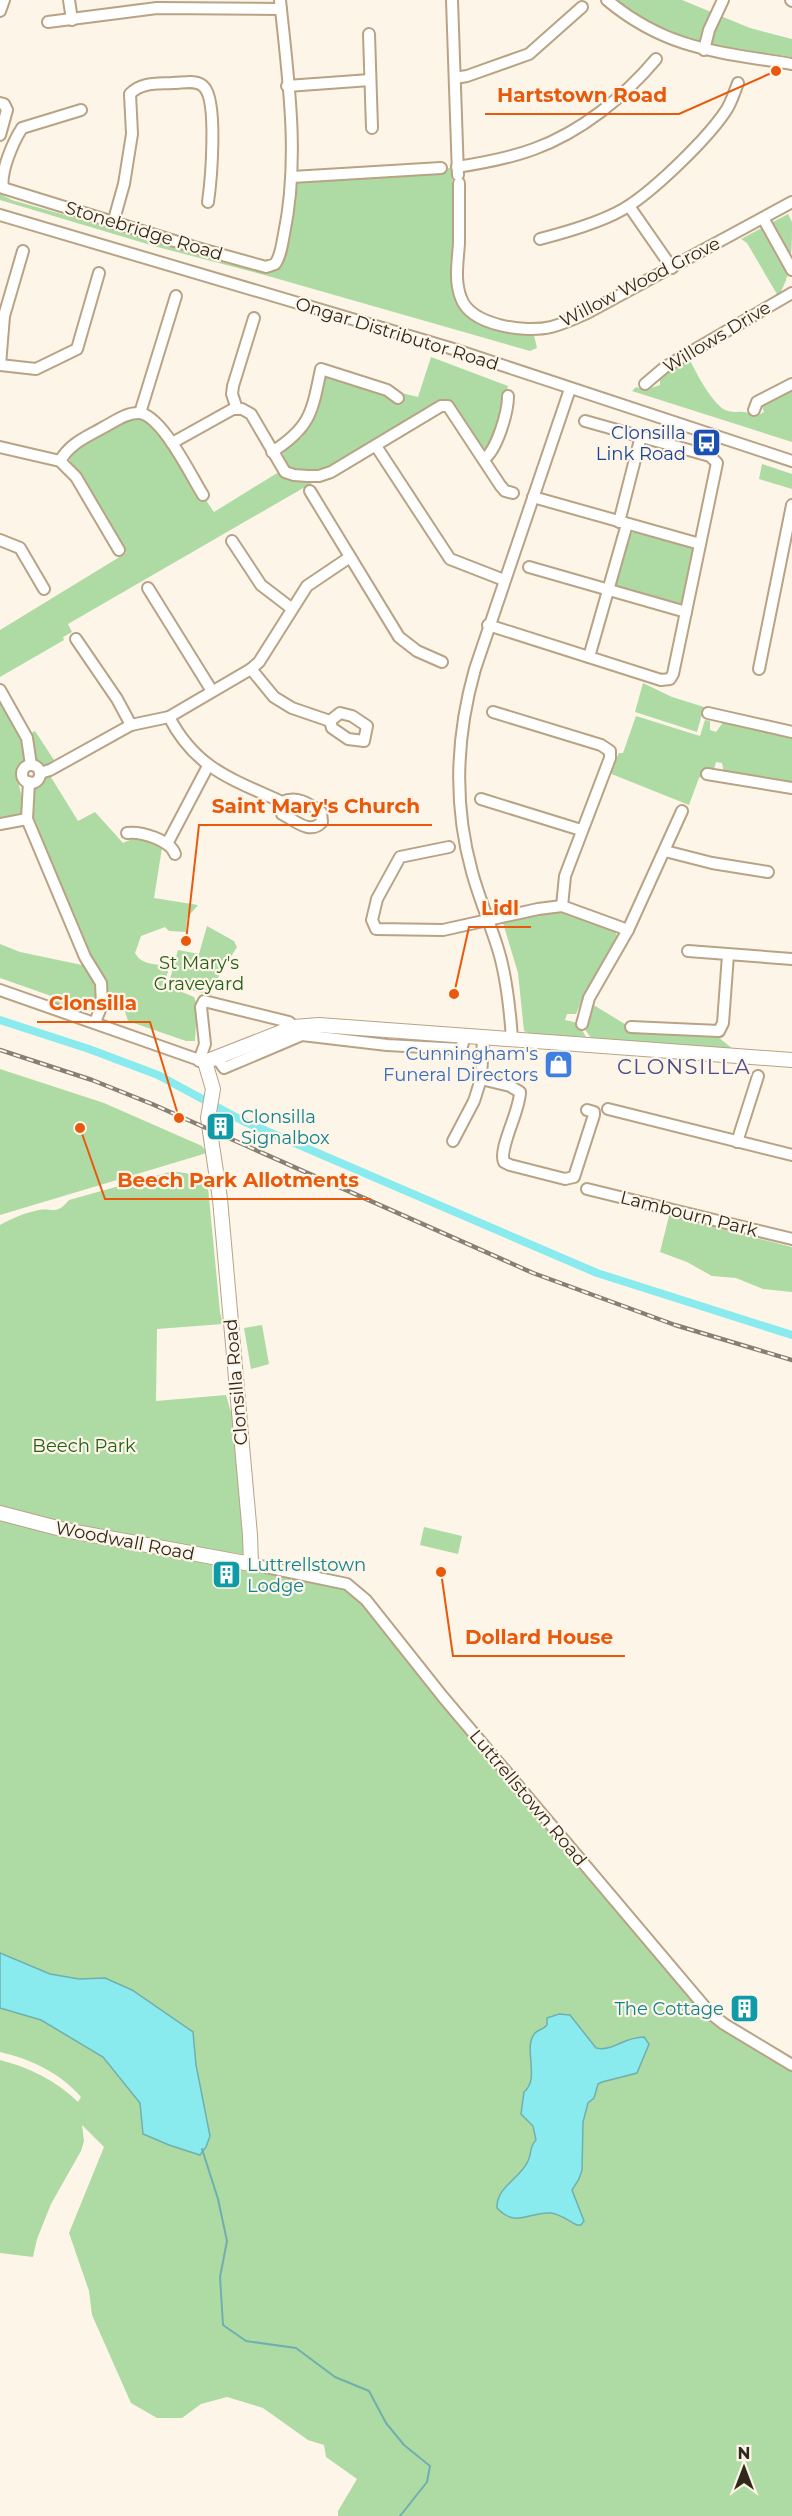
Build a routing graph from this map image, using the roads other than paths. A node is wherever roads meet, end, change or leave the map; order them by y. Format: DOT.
graph roads {
  1 [pos="4,0"];
  2 [pos="69,0"];
  3 [pos="452,0"];
  4 [pos="607,0"];
  5 [pos="723,0"];
  6 [pos="280,4"];
  7 [pos="582,7"];
  8 [pos="0,11"];
  9 [pos="72,20"];
  10 [pos="48,22"];
  11 [pos="369,34"];
  12 [pos="704,50"];
  13 [pos="656,59"];
  14 [pos="792,64"];
  15 [pos="455,78"];
  16 [pos="370,80"];
  17 [pos="738,83"];
  18 [pos="287,86"];
  19 [pos="2,104"];
  20 [pos="81,110"];
  21 [pos="372,128"];
  22 [pos="0,135"];
  23 [pos="441,168"];
  24 [pos="458,175"];
  25 [pos="292,177"];
  26 [pos="1,185"];
  27 [pos="208,202"];
  28 [pos="792,202"];
  29 [pos="629,206"];
  30 [pos="0,215"];
  31 [pos="763,218"];
  32 [pos="113,223"];
  33 [pos="540,239"];
  34 [pos="23,251"];
  35 [pos="672,268"];
  36 [pos="792,270"];
  37 [pos="99,273"];
  38 [pos="792,292"];
  39 [pos="176,296"];
  40 [pos="254,318"];
  41 [pos="0,365"];
  42 [pos="645,384"];
  43 [pos="792,384"];
  44 [pos="570,389"];
  45 [pos="508,396"];
  46 [pos="398,398"];
  47 [pos="237,409"];
  48 [pos="753,410"];
  49 [pos="140,413"];
  50 [pos="585,421"];
  51 [pos="641,436"];
  52 [pos="172,443"];
  53 [pos="376,446"];
  54 [pos="0,447"];
  55 [pos="272,452"];
  56 [pos="484,459"];
  57 [pos="60,461"];
  58 [pos="792,461"];
  59 [pos="310,491"];
  60 [pos="513,493"];
  61 [pos="203,495"];
  62 [pos="532,497"];
  63 [pos="792,505"];
  64 [pos="623,523"];
  65 [pos="0,540"];
  66 [pos="232,541"];
  67 [pos="700,544"];
  68 [pos="788,544"];
  69 [pos="119,550"];
  70 [pos="350,557"];
  71 [pos="529,567"];
  72 [pos="504,580"];
  73 [pos="148,588"];
  74 [pos="44,590"];
  75 [pos="608,590"];
  76 [pos="291,608"];
  77 [pos="686,612"];
  78 [pos="488,626"];
  79 [pos="76,639"];
  80 [pos="589,657"];
  81 [pos="442,662"];
  82 [pos="251,669"];
  83 [pos="759,669"];
  84 [pos="0,690"];
  85 [pos="212,691"];
  86 [pos="493,712"];
  87 [pos="708,713"];
  88 [pos="169,717"];
  89 [pos="330,721"];
  90 [pos="131,725"];
  91 [pos="792,732"];
  92 [pos="719,763"];
  93 [pos="31,765"];
  94 [pos="208,766"];
  95 [pos="40,772"];
  96 [pos="29,782"];
  97 [pos="792,788"];
  98 [pos="481,799"];
  99 [pos="282,802"];
  100 [pos="682,811"];
  101 [pos="27,819"];
  102 [pos="0,824"];
  103 [pos="581,830"];
  104 [pos="127,833"];
  105 [pos="167,844"];
  106 [pos="449,847"];
  107 [pos="665,851"];
  108 [pos="175,854"];
  109 [pos="768,872"];
  110 [pos="562,906"];
  111 [pos="488,921"];
  112 [pos="628,930"];
  113 [pos="688,951"];
  114 [pos="728,955"];
  115 [pos="792,959"];
  116 [pos="0,990"];
  117 [pos="95,1022"];
  118 [pos="582,1024"];
  119 [pos="631,1027"];
  120 [pos="299,1029"];
  121 [pos="483,1038"];
  122 [pos="512,1039"];
  123 [pos="792,1060"];
  124 [pos="207,1061"];
  125 [pos="758,1076"];
  126 [pos="482,1079"];
  127 [pos="608,1109"];
  128 [pos="587,1110"];
  129 [pos="453,1141"];
  130 [pos="737,1142"];
  131 [pos="792,1155"];
  132 [pos="586,1189"];
  133 [pos="792,1239"];
  134 [pos="0,1513"];
  135 [pos="250,1564"];
  136 [pos="792,2064"];
  1 -- 8 [label="street"];
  2 -- 9 [label="street"];
  3 -- 15 [label="street, Willow Wood Grove"];
  4 -- 12 [label="street"];
  5 -- 12 [label="street"];
  6 -- 9 [label="street"];
  6 -- 18 [label="street"];
  7 -- 15 [label="street"];
  9 -- 10 [label="street"];
  11 -- 16 [label="street"];
  12 -- 14 [label="street"];
  13 -- 24 [label="street"];
  15 -- 24 [label="street, Willow Wood Grove"];
  16 -- 18 [label="street"];
  16 -- 21 [label="street"];
  17 -- 29 [label="street"];
  18 -- 25 [label="street"];
  19 -- 22 [label="street"];
  20 -- 26 [label="street"];
  23 -- 25 [label="street"];
  24 -- 35 [label="street, Willow Wood Grove"];
  25 -- 32 [label="street, Stonebridge Road"];
  26 -- 32 [label="street, Stonebridge Road"];
  27 -- 32 [label="street"];
  28 -- 31 [label="street, Willow Wood Grove"];
  29 -- 33 [label="street"];
  29 -- 35 [label="street"];
  30 -- 44 [label="street, Ongar Distributor Road"];
  31 -- 35 [label="street, Willow Wood Grove"];
  31 -- 36 [label="street"];
  34 -- 41 [label="street"];
  37 -- 41 [label="street"];
  38 -- 42 [label="street, Willows Drive"];
  39 -- 49 [label="street"];
  40 -- 47 [label="street"];
  43 -- 48 [label="street"];
  44 -- 58 [label="street, Ongar Distributor Road"];
  44 -- 62 [label="street"];
  45 -- 56 [label="street"];
  46 -- 55 [label="street"];
  47 -- 52 [label="street"];
  47 -- 55 [label="street"];
  49 -- 52 [label="street"];
  49 -- 57 [label="street"];
  50 -- 51 [label="street"];
  51 -- 64 [label="street"];
  51 -- 67 [label="street"];
  52 -- 61 [label="street"];
  53 -- 55 [label="street"];
  53 -- 56 [label="street"];
  53 -- 72 [label="street"];
  54 -- 57 [label="street"];
  56 -- 60 [label="street"];
  57 -- 69 [label="street"];
  59 -- 70 [label="street"];
  62 -- 64 [label="street"];
  62 -- 72 [label="street"];
  63 -- 68 [label="street"];
  64 -- 67 [label="street"];
  64 -- 75 [label="street"];
  65 -- 74 [label="street"];
  66 -- 76 [label="street"];
  67 -- 77 [label="street"];
  68 -- 83 [label="street"];
  70 -- 76 [label="street"];
  70 -- 81 [label="street"];
  71 -- 75 [label="street"];
  72 -- 78 [label="street"];
  73 -- 85 [label="street"];
  75 -- 77 [label="street"];
  75 -- 80 [label="street"];
  76 -- 82 [label="street"];
  77 -- 80 [label="street"];
  78 -- 80 [label="street"];
  78 -- 111 [label="street"];
  79 -- 90 [label="street"];
  82 -- 85 [label="street"];
  82 -- 89 [label="street"];
  84 -- 93 [label="street"];
  85 -- 88 [label="street"];
  86 -- 103 [label="street"];
  87 -- 91 [label="street"];
  88 -- 90 [label="street"];
  88 -- 94 [label="street"];
  90 -- 95 [label="street"];
  92 -- 97 [label="street"];
  93 -- 95 [label="street"];
  93 -- 96 [label="street"];
  94 -- 99 [label="street"];
  94 -- 105 [label="street"];
  95 -- 96 [label="street"];
  96 -- 101 [label="street"];
  98 -- 103 [label="street"];
  100 -- 107 [label="street"];
  101 -- 102 [label="street"];
  101 -- 117 [label="street"];
  103 -- 110 [label="street"];
  104 -- 105 [label="street"];
  105 -- 108 [label="street"];
  106 -- 111 [label="street"];
  107 -- 109 [label="street"];
  107 -- 112 [label="street"];
  110 -- 111 [label="street"];
  110 -- 112 [label="street"];
  111 -- 122 [label="street"];
  112 -- 118 [label="street"];
  113 -- 114 [label="street"];
  114 -- 115 [label="street"];
  114 -- 119 [label="street"];
  116 -- 117 [label="street"];
  117 -- 124 [label="street"];
  120 -- 121 [label="main road"];
  120 -- 124 [label="main road"];
  120 -- 124 [label="street"];
  121 -- 122 [label="main road"];
  121 -- 126 [label="street"];
  122 -- 123 [label="main road"];
  124 -- 135 [label="main road, Clonsilla Road"];
  125 -- 130 [label="street"];
  126 -- 128 [label="street"];
  126 -- 129 [label="street"];
  127 -- 130 [label="street"];
  130 -- 131 [label="street"];
  132 -- 133 [label="street, Lambourn Park"];
  134 -- 135 [label="main road, Woodwall Road"];
  135 -- 136 [label="street, Luttrellstown Road"];
}
